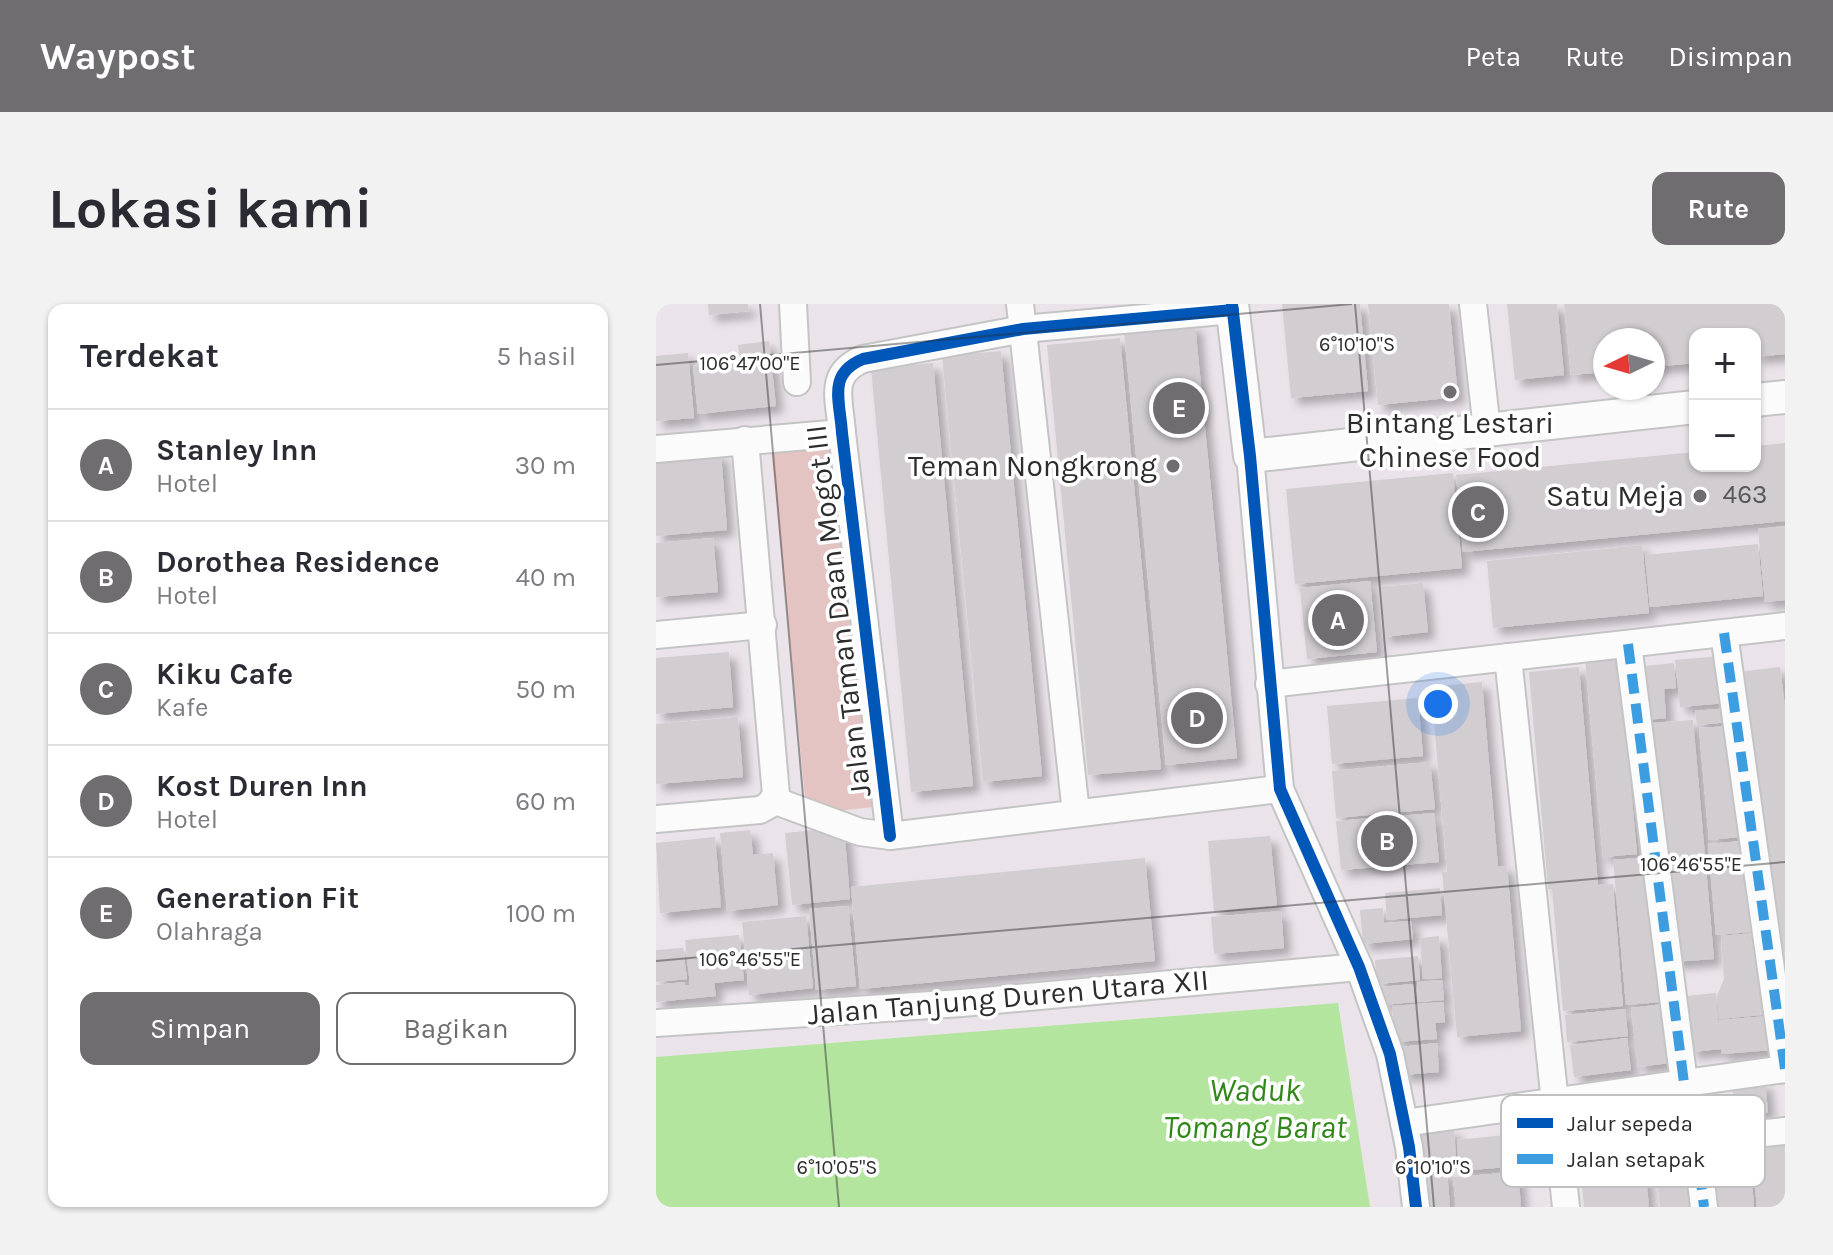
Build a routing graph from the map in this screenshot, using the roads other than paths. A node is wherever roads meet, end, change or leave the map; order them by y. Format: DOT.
graph roads {
  1 [pos="793,304"];
  2 [pos="1473,304"];
  3 [pos="1232,307"];
  4 [pos="1022,316"];
  5 [pos="797,382"];
  6 [pos="1785,397"];
  7 [pos="1761,399"];
  8 [pos="1689,408"];
  9 [pos="1487,430"];
  10 [pos="842,433"];
  11 [pos="745,440"];
  12 [pos="656,449"];
  13 [pos="1250,456"];
  14 [pos="763,625"];
  15 [pos="1785,626"];
  16 [pos="1724,633"];
  17 [pos="656,635"];
  18 [pos="1628,644"];
  19 [pos="1508,657"];
  20 [pos="1269,684"];
  21 [pos="1280,789"];
  22 [pos="771,803"];
  23 [pos="1076,813"];
  24 [pos="656,819"];
  25 [pos="890,836"];
  26 [pos="1359,967"];
  27 [pos="656,1023"];
  28 [pos="1785,1069"];
  29 [pos="1684,1083"];
  30 [pos="1554,1095"];
  31 [pos="1598,1095"];
  32 [pos="1501,1109"];
  33 [pos="1404,1123"];
  34 [pos="1785,1131"];
  35 [pos="1765,1133"];
  36 [pos="1564,1187"];
  37 [pos="1702,1187"];
  38 [pos="1416,1207"];
  39 [pos="1566,1207"];
  40 [pos="1704,1207"];
  1 -- 5 [label="street"];
  2 -- 9 [label="street"];
  3 -- 4 [label="street"];
  3 -- 13 [label="street"];
  4 -- 10 [label="street, Jalan Taman Daan Mogot III"];
  4 -- 23 [label="street"];
  6 -- 7 [label="street"];
  8 -- 9 [label="street"];
  9 -- 13 [label="street"];
  10 -- 11 [label="street"];
  10 -- 25 [label="street, Jalan Taman Daan Mogot III"];
  11 -- 12 [label="street"];
  11 -- 14 [label="street"];
  13 -- 20 [label="street"];
  14 -- 17 [label="street"];
  14 -- 22 [label="street"];
  15 -- 16 [label="street"];
  16 -- 18 [label="street"];
  16 -- 28 [label="street"];
  18 -- 19 [label="street"];
  18 -- 29 [label="street"];
  19 -- 20 [label="street"];
  19 -- 30 [label="street"];
  20 -- 21 [label="street"];
  21 -- 23 [label="street"];
  21 -- 26 [label="street"];
  22 -- 24 [label="street"];
  22 -- 25 [label="street"];
  23 -- 25 [label="street"];
  26 -- 27 [label="street, Jalan Tanjung Duren Utara XII"];
  26 -- 33 [label="street"];
  28 -- 29 [label="street"];
  29 -- 31 [label="street"];
  32 -- 33 [label="street"];
  33 -- 38 [label="street"];
  34 -- 35 [label="street"];
  36 -- 39 [label="street"];
  37 -- 40 [label="street"];
}
